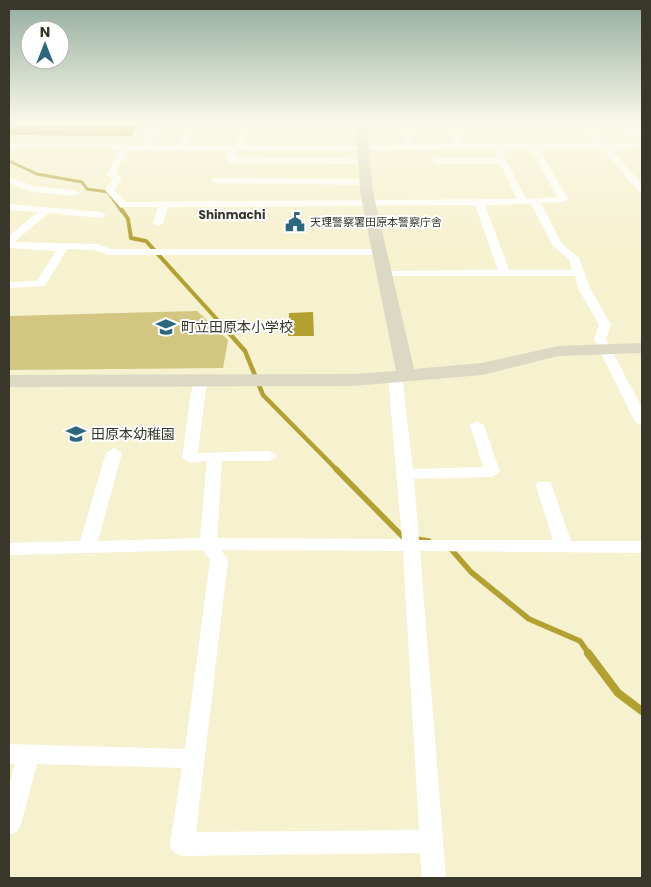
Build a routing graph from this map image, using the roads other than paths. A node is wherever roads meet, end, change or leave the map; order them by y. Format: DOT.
graph roads {
  1 [pos="116,163"];
  2 [pos="364,163"];
  3 [pos="503,163"];
  4 [pos="543,163"];
  5 [pos="620,163"];
  6 [pos="9,180"];
  7 [pos="215,181"];
  8 [pos="642,190"];
  9 [pos="75,193"];
  10 [pos="367,196"];
  11 [pos="525,199"];
  12 [pos="479,203"];
  13 [pos="164,204"];
  14 [pos="9,207"];
  15 [pos="46,211"];
  16 [pos="101,215"];
  17 [pos="158,224"];
  18 [pos="9,241"];
  19 [pos="9,245"];
  20 [pos="63,248"];
  21 [pos="378,252"];
  22 [pos="579,273"];
  23 [pos="385,274"];
  24 [pos="505,274"];
  25 [pos="9,284"];
  26 [pos="604,348"];
  27 [pos="642,348"];
  28 [pos="400,376"];
  29 [pos="200,380"];
  30 [pos="9,381"];
  31 [pos="642,422"];
  32 [pos="477,425"];
  33 [pos="114,453"];
  34 [pos="215,456"];
  35 [pos="269,456"];
  36 [pos="406,474"];
  37 [pos="544,486"];
  38 [pos="411,542"];
  39 [pos="208,544"];
  40 [pos="88,545"];
  41 [pos="564,547"];
  42 [pos="642,547"];
  43 [pos="9,549"];
  44 [pos="19,754"];
  45 [pos="195,759"];
  46 [pos="9,824"];
  47 [pos="431,841"];
  48 [pos="434,878"];
  1 -- 13 [label="street"];
  2 -- 10 [label="street"];
  3 -- 11 [label="street"];
  4 -- 11 [label="street"];
  5 -- 8 [label="street"];
  6 -- 9 [label="street"];
  7 -- 10 [label="street"];
  10 -- 11 [label="street"];
  10 -- 12 [label="street"];
  10 -- 13 [label="street"];
  10 -- 21 [label="street"];
  11 -- 12 [label="street"];
  11 -- 22 [label="street"];
  12 -- 24 [label="street"];
  13 -- 17 [label="street"];
  14 -- 15 [label="street"];
  15 -- 16 [label="street"];
  15 -- 18 [label="street"];
  19 -- 20 [label="street"];
  20 -- 21 [label="street"];
  20 -- 25 [label="street"];
  21 -- 23 [label="street"];
  22 -- 24 [label="street"];
  22 -- 26 [label="street"];
  23 -- 24 [label="street"];
  23 -- 28 [label="street"];
  26 -- 27 [label="street"];
  26 -- 28 [label="street"];
  26 -- 31 [label="street"];
  28 -- 29 [label="street"];
  28 -- 36 [label="street"];
  29 -- 30 [label="street"];
  29 -- 34 [label="street"];
  32 -- 36 [label="street"];
  33 -- 40 [label="street"];
  34 -- 35 [label="street"];
  34 -- 39 [label="street"];
  36 -- 38 [label="street"];
  37 -- 41 [label="street"];
  38 -- 39 [label="street"];
  38 -- 41 [label="street"];
  38 -- 47 [label="street"];
  39 -- 40 [label="street"];
  39 -- 45 [label="street"];
  40 -- 43 [label="street"];
  41 -- 42 [label="street"];
  44 -- 45 [label="street"];
  44 -- 46 [label="street"];
  45 -- 47 [label="street"];
  47 -- 48 [label="street"];
}
